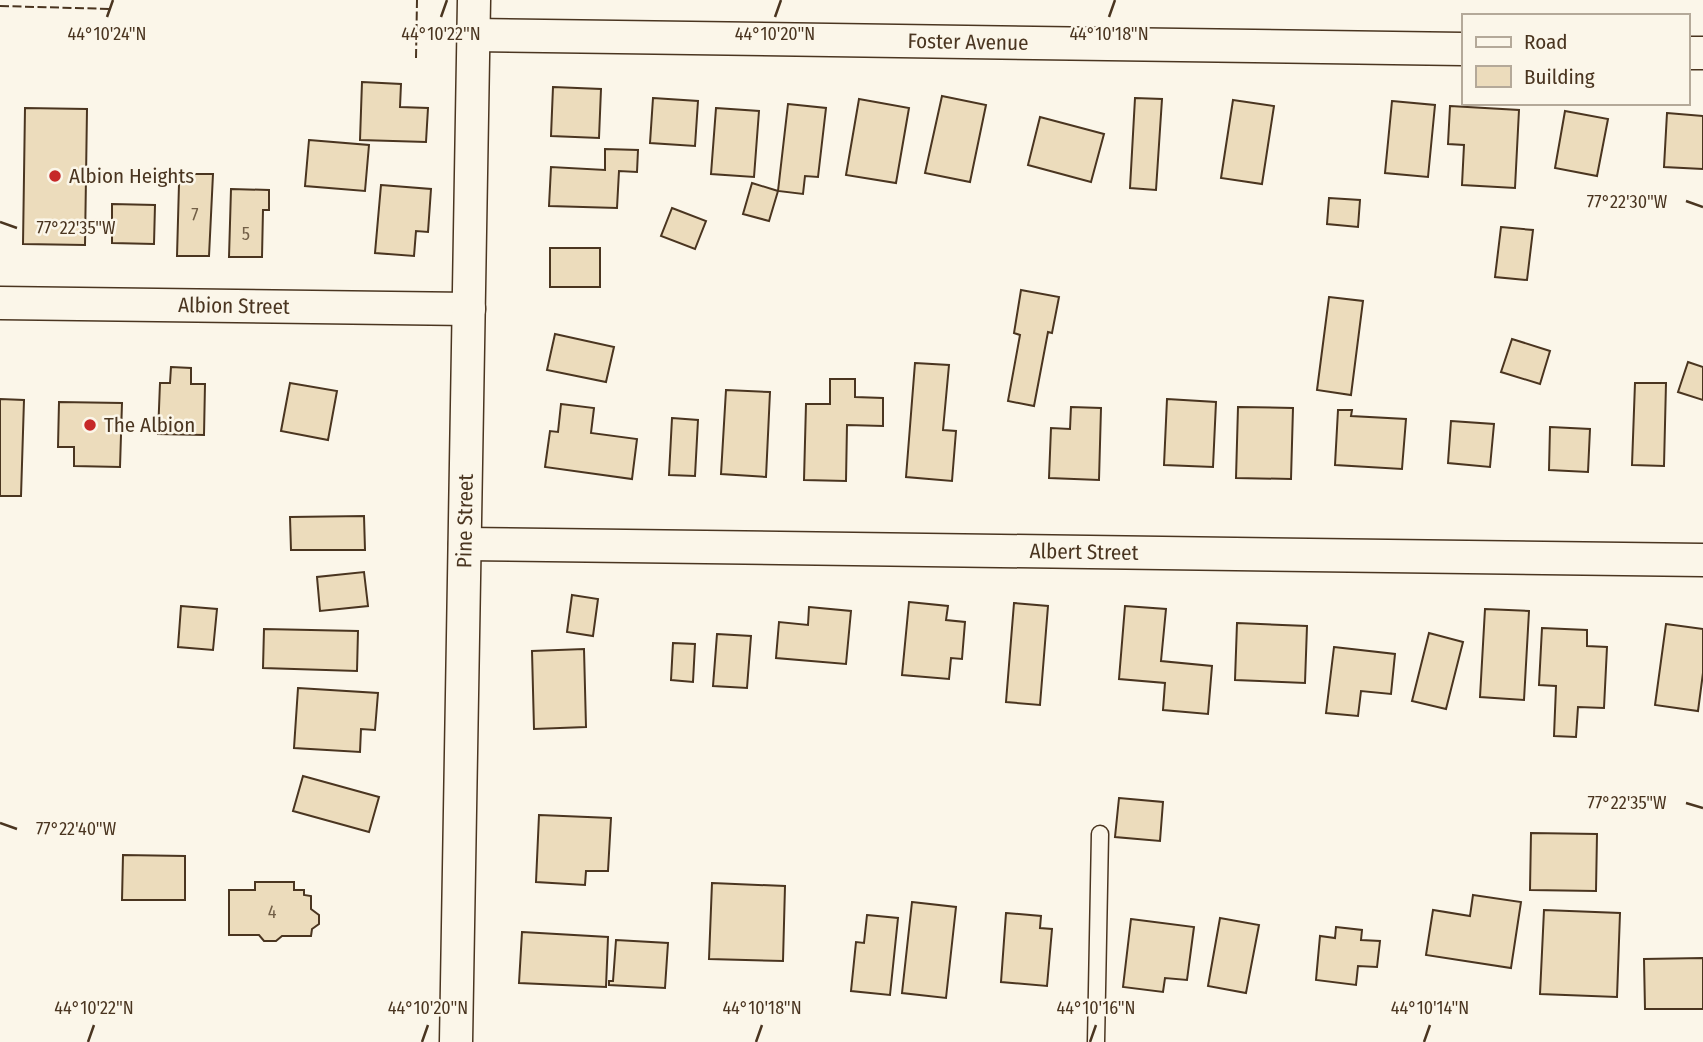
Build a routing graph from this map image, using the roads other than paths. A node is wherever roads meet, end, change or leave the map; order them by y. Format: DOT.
graph roads {
  1 [pos="474,0"];
  2 [pos="474,35"];
  3 [pos="1462,49"];
  4 [pos="0,303"];
  5 [pos="469,309"];
  6 [pos="465,544"];
  7 [pos="1703,560"];
  8 [pos="1100,834"];
  9 [pos="456,1042"];
  10 [pos="1097,1042"];
  1 -- 2 [label="street, Pine Street"];
  2 -- 3 [label="street, Foster Avenue"];
  2 -- 5 [label="street, Pine Street"];
  4 -- 5 [label="street, Albion Street"];
  5 -- 6 [label="street, Pine Street"];
  6 -- 7 [label="street, Albert Street"];
  6 -- 9 [label="street, Pine Street"];
  8 -- 10 [label="lane"];
}
